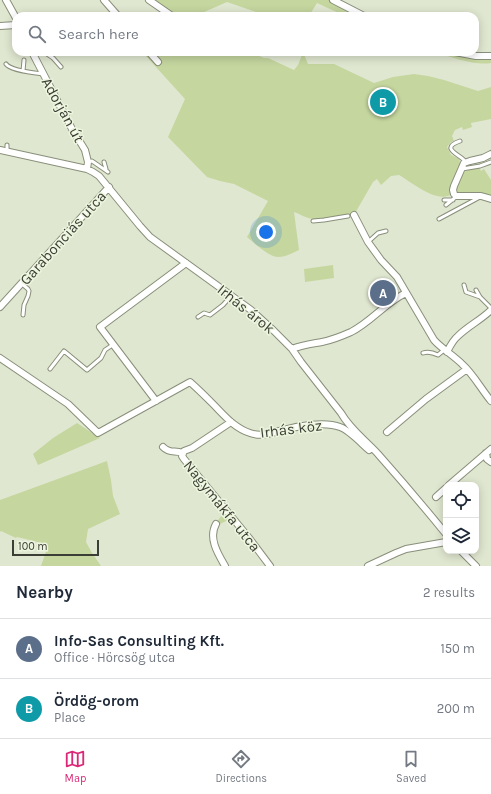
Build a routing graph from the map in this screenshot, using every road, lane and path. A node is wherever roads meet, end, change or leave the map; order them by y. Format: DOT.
graph roads {
  1 [pos="6,0"];
  2 [pos="104,0"];
  3 [pos="149,0"];
  4 [pos="333,0"];
  5 [pos="13,12"];
  6 [pos="114,12"];
  7 [pos="166,12"];
  8 [pos="356,12"];
  9 [pos="12,25"];
  10 [pos="0,26"];
  11 [pos="34,56"];
  12 [pos="50,56"];
  13 [pos="153,56"];
  14 [pos="479,56"];
  15 [pos="491,56"];
  16 [pos="24,60"];
  17 [pos="158,62"];
  18 [pos="6,64"];
  19 [pos="62,68"];
  20 [pos="23,71"];
  21 [pos="44,74"];
  22 [pos="460,141"];
  23 [pos="7,144"];
  24 [pos="0,150"];
  25 [pos="7,152"];
  26 [pos="491,154"];
  27 [pos="88,162"];
  28 [pos="104,162"];
  29 [pos="491,162"];
  30 [pos="463,166"];
  31 [pos="87,170"];
  32 [pos="109,187"];
  33 [pos="481,196"];
  34 [pos="455,198"];
  35 [pos="491,199"];
  36 [pos="444,200"];
  37 [pos="446,205"];
  38 [pos="351,216"];
  39 [pos="439,219"];
  40 [pos="313,221"];
  41 [pos="386,231"];
  42 [pos="368,242"];
  43 [pos="186,263"];
  44 [pos="21,283"];
  45 [pos="464,286"];
  46 [pos="476,290"];
  47 [pos="406,293"];
  48 [pos="232,296"];
  49 [pos="480,297"];
  50 [pos="0,307"];
  51 [pos="491,309"];
  52 [pos="23,315"];
  53 [pos="198,317"];
  54 [pos="114,344"];
  55 [pos="292,349"];
  56 [pos="446,351"];
  57 [pos="423,353"];
  58 [pos="0,358"];
  59 [pos="50,369"];
  60 [pos="467,369"];
  61 [pos="156,401"];
  62 [pos="491,401"];
  63 [pos="231,422"];
  64 [pos="387,432"];
  65 [pos="163,447"];
  66 [pos="488,451"];
  67 [pos="182,453"];
  68 [pos="377,453"];
  69 [pos="491,462"];
  70 [pos="452,482"];
  71 [pos="443,491"];
  72 [pos="436,497"];
  73 [pos="216,524"];
  74 [pos="443,530"];
  75 [pos="443,543"];
  76 [pos="464,554"];
  77 [pos="225,566"];
  78 [pos="270,566"];
  79 [pos="368,566"];
  80 [pos="476,566"];
  1 -- 5 [label="street"];
  2 -- 6 [label="street"];
  3 -- 7 [label="street"];
  4 -- 8 [label="street"];
  9 -- 10 [label="street"];
  11 -- 21 [label="street, Adorján út"];
  12 -- 19 [label="lane"];
  13 -- 17 [label="street"];
  14 -- 15 [label="street"];
  16 -- 20 [label="lane"];
  18 -- 20 [label="lane"];
  20 -- 21 [label="lane"];
  21 -- 27 [label="street, Adorján út"];
  22 -- 30 [label="lane"];
  23 -- 25 [label="lane"];
  24 -- 25 [label="street, Irhás árok"];
  25 -- 31 [label="street, Irhás árok"];
  26 -- 30 [label="street"];
  27 -- 28 [label="lane"];
  27 -- 31 [label="street, Adorján út"];
  29 -- 30 [label="lane"];
  30 -- 34 [label="street"];
  31 -- 32 [label="street, Irhás árok"];
  32 -- 43 [label="street, Irhás árok"];
  32 -- 44 [label="street, Garabonciás utca"];
  33 -- 34 [label="street"];
  33 -- 35 [label="street"];
  33 -- 39 [label="lane"];
  34 -- 36 [label="lane"];
  34 -- 37 [label="lane"];
  38 -- 40 [label="lane"];
  38 -- 42 [label="street"];
  41 -- 42 [label="lane"];
  42 -- 47 [label="street"];
  43 -- 48 [label="street, Irhás árok"];
  43 -- 54 [label="street"];
  44 -- 50 [label="street, Garabonciás utca"];
  44 -- 52 [label="lane"];
  45 -- 49 [label="lane"];
  46 -- 49 [label="lane"];
  47 -- 55 [label="street"];
  47 -- 56 [label="street"];
  48 -- 53 [label="lane"];
  48 -- 55 [label="street, Irhás árok"];
  49 -- 51 [label="lane"];
  51 -- 56 [label="street"];
  54 -- 59 [label="lane"];
  54 -- 61 [label="street"];
  55 -- 68 [label="street, Irhás árok"];
  56 -- 57 [label="lane"];
  56 -- 60 [label="street"];
  58 -- 61 [label="street"];
  60 -- 62 [label="street"];
  60 -- 64 [label="street"];
  61 -- 63 [label="street, Irhás köz"];
  63 -- 67 [label="street, Nagymákfa utca"];
  63 -- 68 [label="street, Irhás köz"];
  65 -- 67 [label="street"];
  66 -- 69 [label="street"];
  66 -- 70 [label="street"];
  67 -- 78 [label="street, Nagymákfa utca"];
  68 -- 74 [label="street, Irhás árok"];
  71 -- 72 [label="street"];
  73 -- 77 [label="street"];
  75 -- 79 [label="street"];
  76 -- 80 [label="street"];
}
